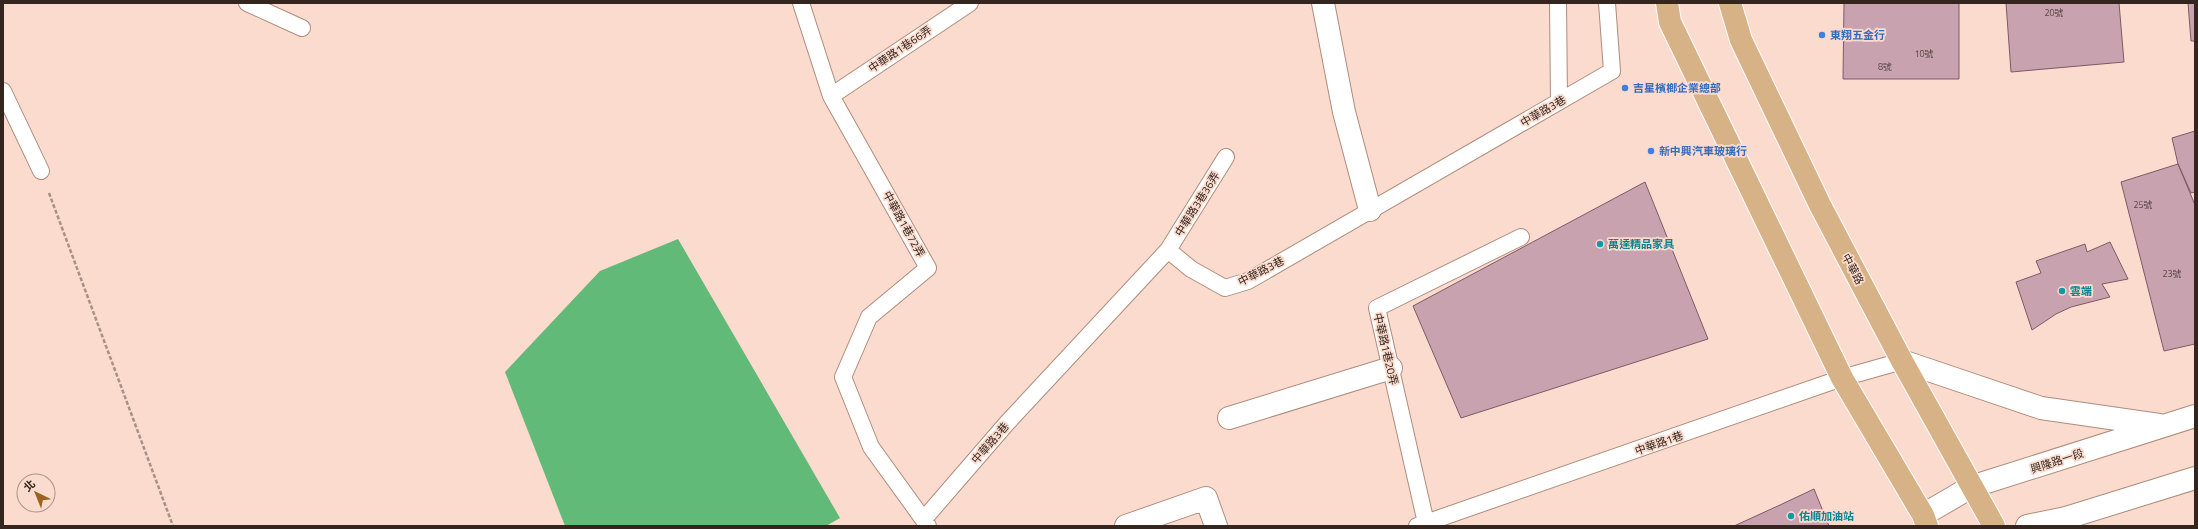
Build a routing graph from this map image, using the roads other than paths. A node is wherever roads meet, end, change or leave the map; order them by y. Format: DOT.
graph roads {
  1 [pos="247,3"];
  2 [pos="801,3"];
  3 [pos="970,3"];
  4 [pos="1323,3"];
  5 [pos="1558,3"];
  6 [pos="1607,3"];
  7 [pos="1667,3"];
  8 [pos="1730,3"];
  9 [pos="302,28"];
  10 [pos="3,91"];
  11 [pos="831,96"];
  12 [pos="1559,102"];
  13 [pos="1226,157"];
  14 [pos="41,171"];
  15 [pos="1370,210"];
  16 [pos="1521,237"];
  17 [pos="1168,250"];
  18 [pos="1902,361"];
  19 [pos="1391,368"];
  20 [pos="1842,378"];
  21 [pos="2195,416"];
  22 [pos="1229,418"];
  23 [pos="2164,426"];
  24 [pos="2195,478"];
  25 [pos="1971,487"];
  26 [pos="1925,520"];
  27 [pos="926,522"];
  28 [pos="1422,524"];
  29 [pos="1126,526"];
  30 [pos="1216,526"];
  31 [pos="1994,526"];
  32 [pos="2027,526"];
  1 -- 9 [label="lane"];
  2 -- 11 [label="lane, 中華路1巷72弄"];
  3 -- 11 [label="lane, 中華路1巷66弄"];
  4 -- 15 [label="street"];
  5 -- 12 [label="lane"];
  6 -- 12 [label="lane, 中華路3巷"];
  7 -- 20 [label="main road"];
  8 -- 18 [label="main road, 中華路"];
  10 -- 14 [label="lane"];
  11 -- 27 [label="lane, 中華路1巷72弄"];
  12 -- 15 [label="lane, 中華路3巷"];
  13 -- 17 [label="lane, 中華路3巷36弄"];
  15 -- 17 [label="lane, 中華路3巷"];
  16 -- 19 [label="lane, 中華路1巷20弄"];
  17 -- 27 [label="lane, 中華路3巷"];
  18 -- 20 [label="lane, 中華路1巷"];
  18 -- 23 [label="street"];
  18 -- 25 [label="main road, 中華路"];
  19 -- 22 [label="street"];
  19 -- 28 [label="lane, 中華路1巷20弄"];
  20 -- 26 [label="main road"];
  20 -- 28 [label="lane, 中華路1巷"];
  21 -- 23 [label="street, 興隆路一段"];
  23 -- 25 [label="street, 興隆路一段"];
  24 -- 32 [label="street"];
  25 -- 26 [label="street, 興隆路一段"];
  25 -- 31 [label="main road, 中華路"];
  29 -- 30 [label="street"];
}
